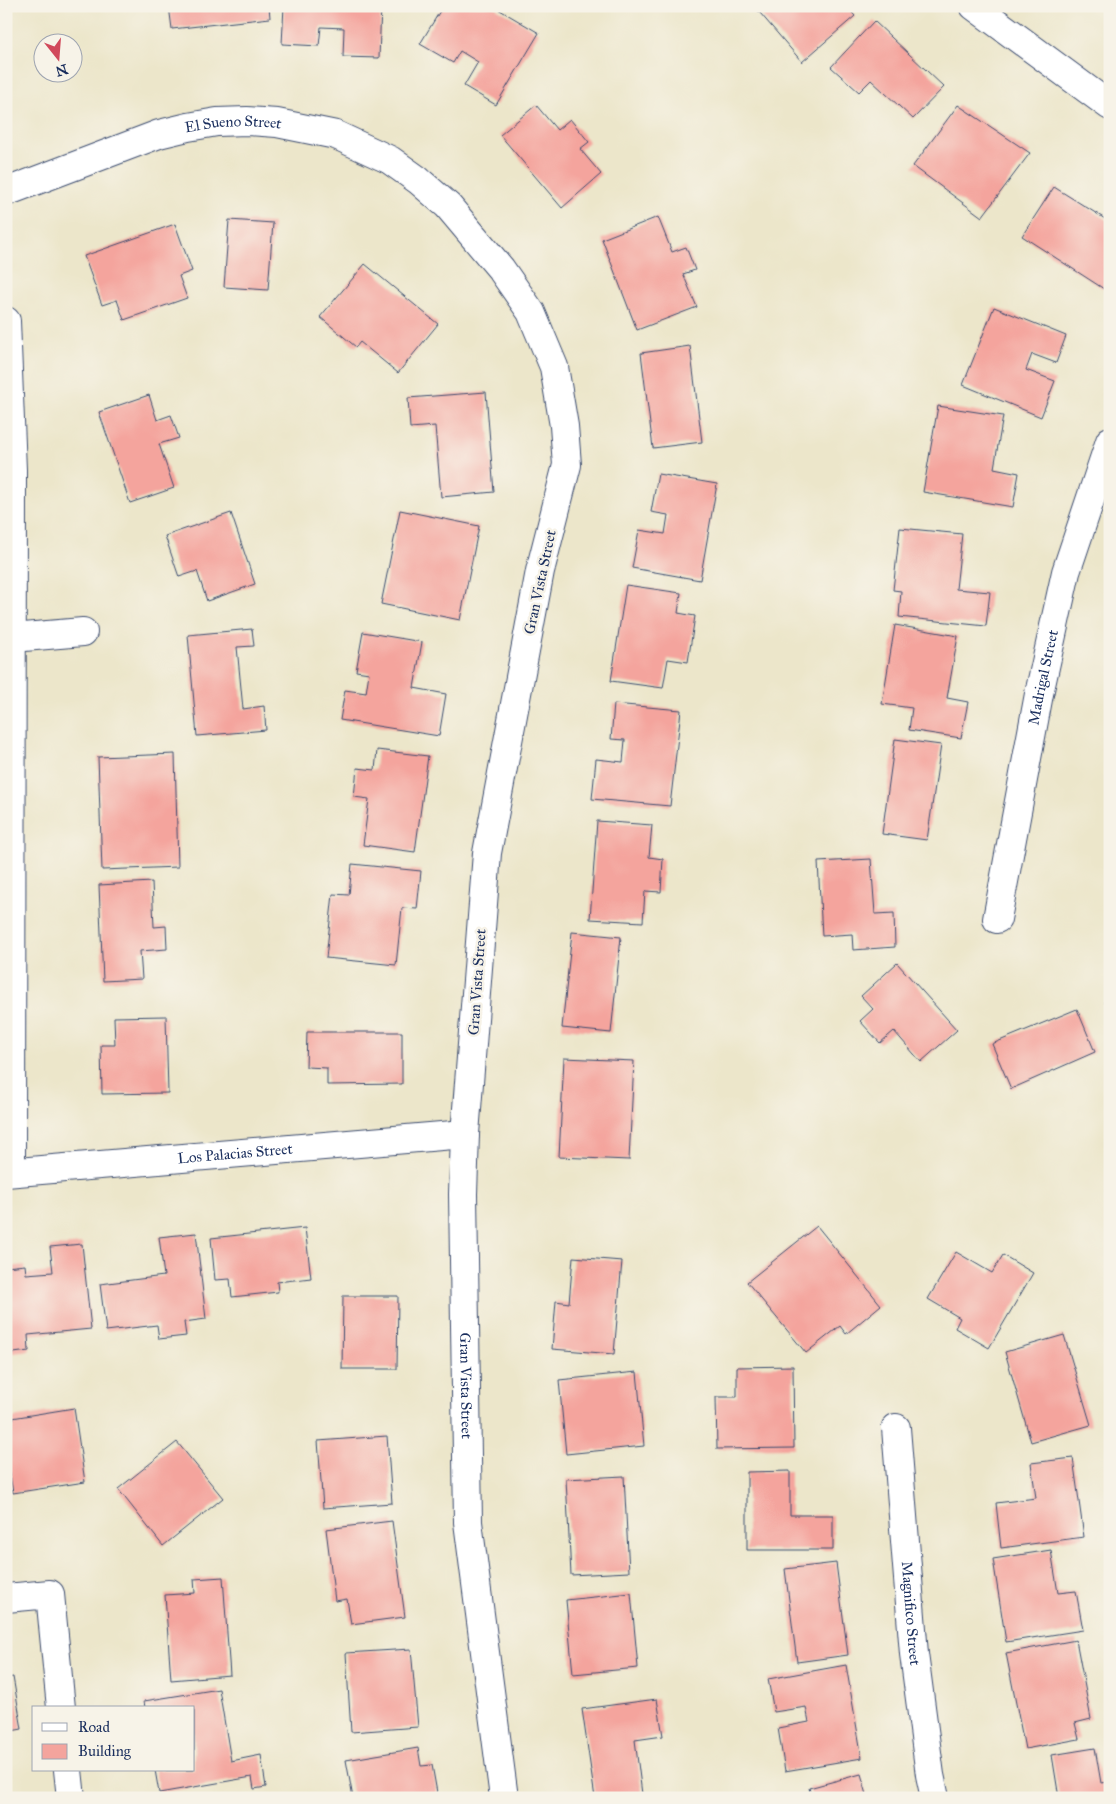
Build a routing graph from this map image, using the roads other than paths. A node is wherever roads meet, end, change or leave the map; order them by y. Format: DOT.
graph roads {
  1 [pos="974,6"];
  2 [pos="1110,106"];
  3 [pos="6,192"];
  4 [pos="448,206"];
  5 [pos="6,321"];
  6 [pos="1110,441"];
  7 [pos="83,632"];
  8 [pos="12,638"];
  9 [pos="997,919"];
  10 [pos="465,1134"];
  11 [pos="9,1172"];
  12 [pos="896,1428"];
  13 [pos="6,1598"];
  14 [pos="61,1706"];
  15 [pos="68,1772"];
  16 [pos="71,1798"];
  17 [pos="504,1798"];
  18 [pos="936,1798"];
  1 -- 2 [label="street"];
  3 -- 4 [label="street, El Sueno Street"];
  4 -- 10 [label="street, Gran Vista Street"];
  5 -- 8 [label="street"];
  6 -- 9 [label="street, Madrigal Street"];
  7 -- 8 [label="street"];
  8 -- 11 [label="street"];
  10 -- 11 [label="street, Los Palacias Street"];
  10 -- 17 [label="street, Gran Vista Street"];
  12 -- 18 [label="street, Magnifico Street"];
  13 -- 14 [label="street"];
  15 -- 16 [label="street"];
}
